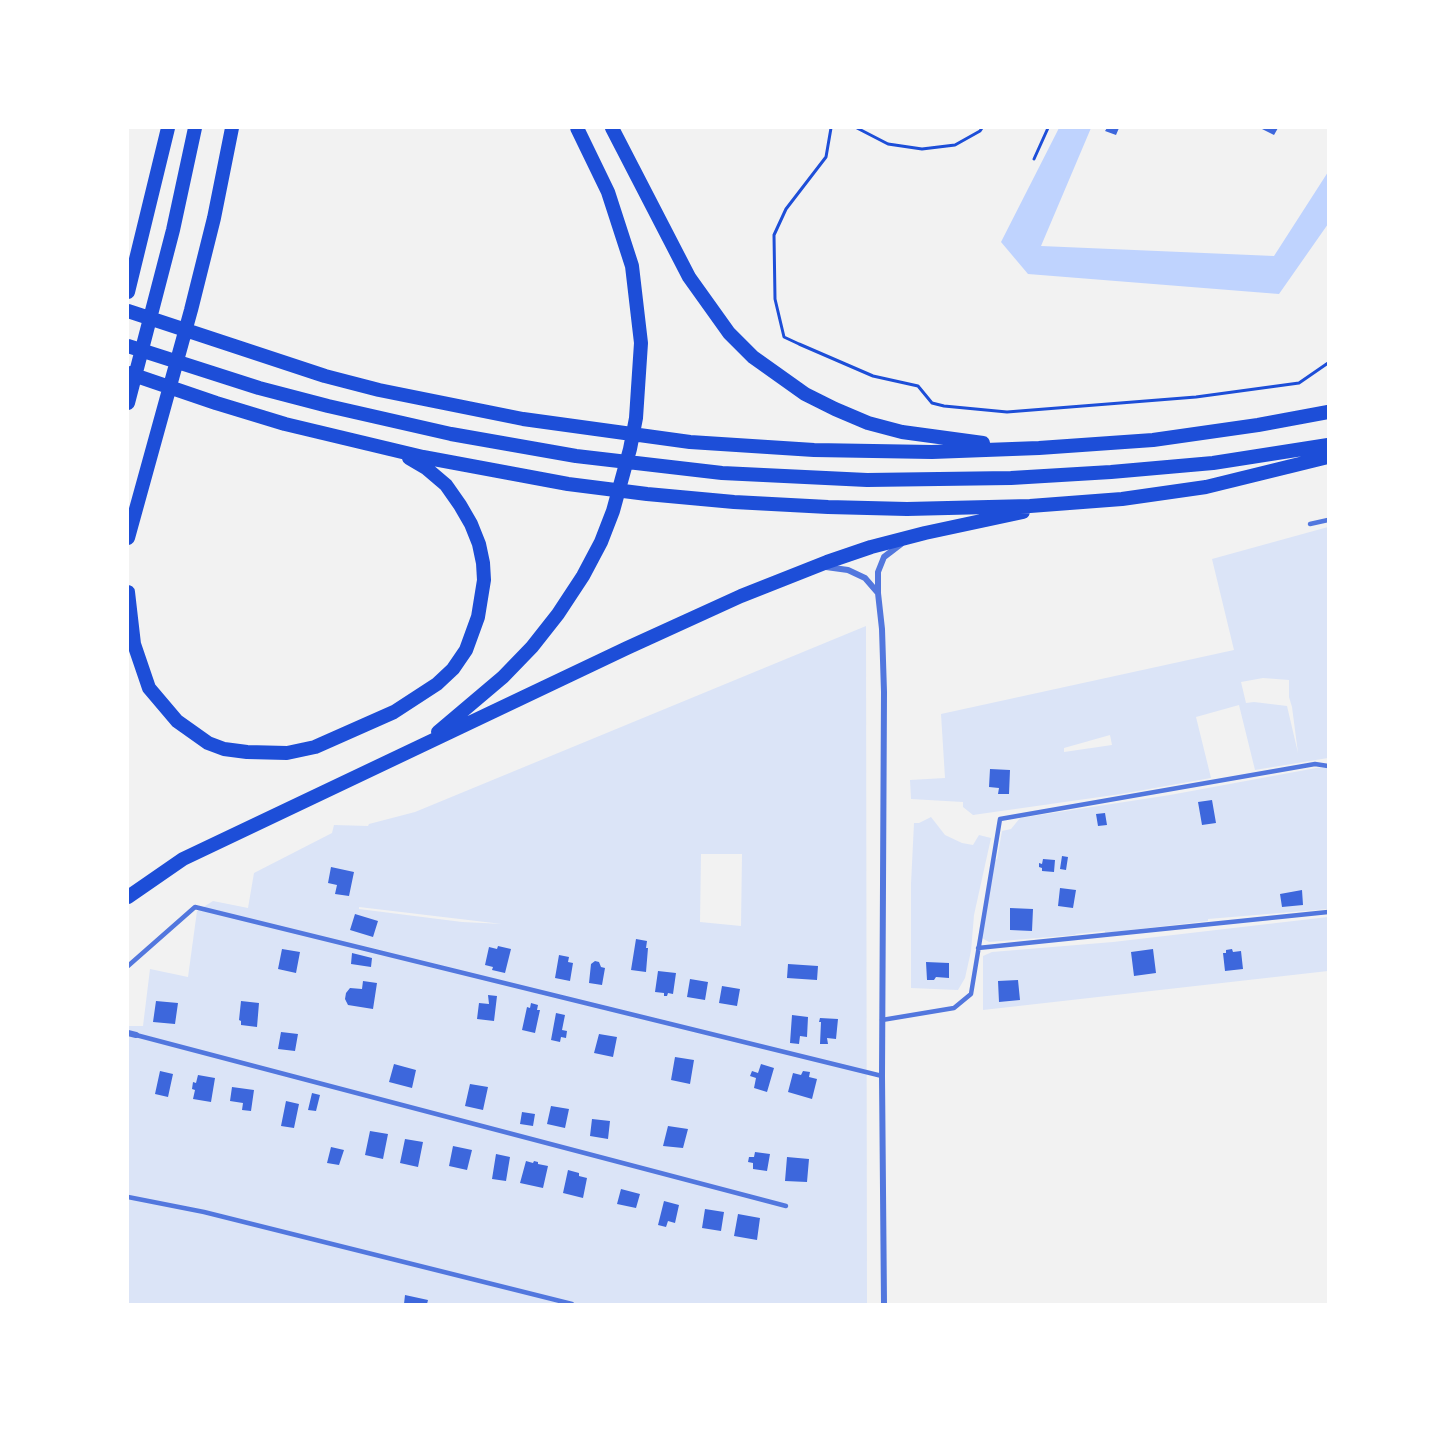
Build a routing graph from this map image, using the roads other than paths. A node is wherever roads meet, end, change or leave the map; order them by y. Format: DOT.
graph roads {
  1 [pos="168,128"];
  2 [pos="195,128"];
  3 [pos="232,128"];
  4 [pos="578,128"];
  5 [pos="612,128"];
  6 [pos="128,292"];
  7 [pos="128,311"];
  8 [pos="128,346"];
  9 [pos="128,373"];
  10 [pos="128,403"];
  11 [pos="1329,412"];
  12 [pos="1329,445"];
  13 [pos="1039,448"];
  14 [pos="397,451"];
  15 [pos="1329,457"];
  16 [pos="1067,503"];
  17 [pos="1329,519"];
  18 [pos="1310,524"];
  19 [pos="925,532"];
  20 [pos="128,538"];
  21 [pos="808,569"];
  22 [pos="128,592"];
  23 [pos="878,593"];
  24 [pos="417,748"];
  25 [pos="1329,766"];
  26 [pos="128,897"];
  27 [pos="1329,912"];
  28 [pos="978,948"];
  29 [pos="128,966"];
  30 [pos="882,1020"];
  31 [pos="128,1033"];
  32 [pos="136,1035"];
  33 [pos="882,1076"];
  34 [pos="128,1197"];
  35 [pos="786,1206"];
  36 [pos="572,1305"];
  37 [pos="884,1305"];
  1 -- 6 [label="highway"];
  2 -- 10 [label="highway"];
  3 -- 20 [label="highway"];
  4 -- 24 [label="highway"];
  5 -- 13 [label="highway"];
  7 -- 13 [label="highway"];
  8 -- 12 [label="highway"];
  9 -- 14 [label="highway"];
  11 -- 13 [label="highway"];
  14 -- 16 [label="highway"];
  14 -- 22 [label="highway"];
  15 -- 16 [label="highway"];
  16 -- 19 [label="highway"];
  17 -- 18 [label="lane"];
  19 -- 21 [label="highway"];
  19 -- 23 [label="street"];
  21 -- 23 [label="street"];
  21 -- 24 [label="highway"];
  23 -- 30 [label="street"];
  24 -- 26 [label="highway"];
  25 -- 28 [label="lane"];
  27 -- 28 [label="lane"];
  28 -- 30 [label="lane"];
  29 -- 33 [label="lane"];
  30 -- 33 [label="street"];
  31 -- 32 [label="street"];
  32 -- 35 [label="lane"];
  33 -- 37 [label="street"];
  34 -- 36 [label="lane"];
}
